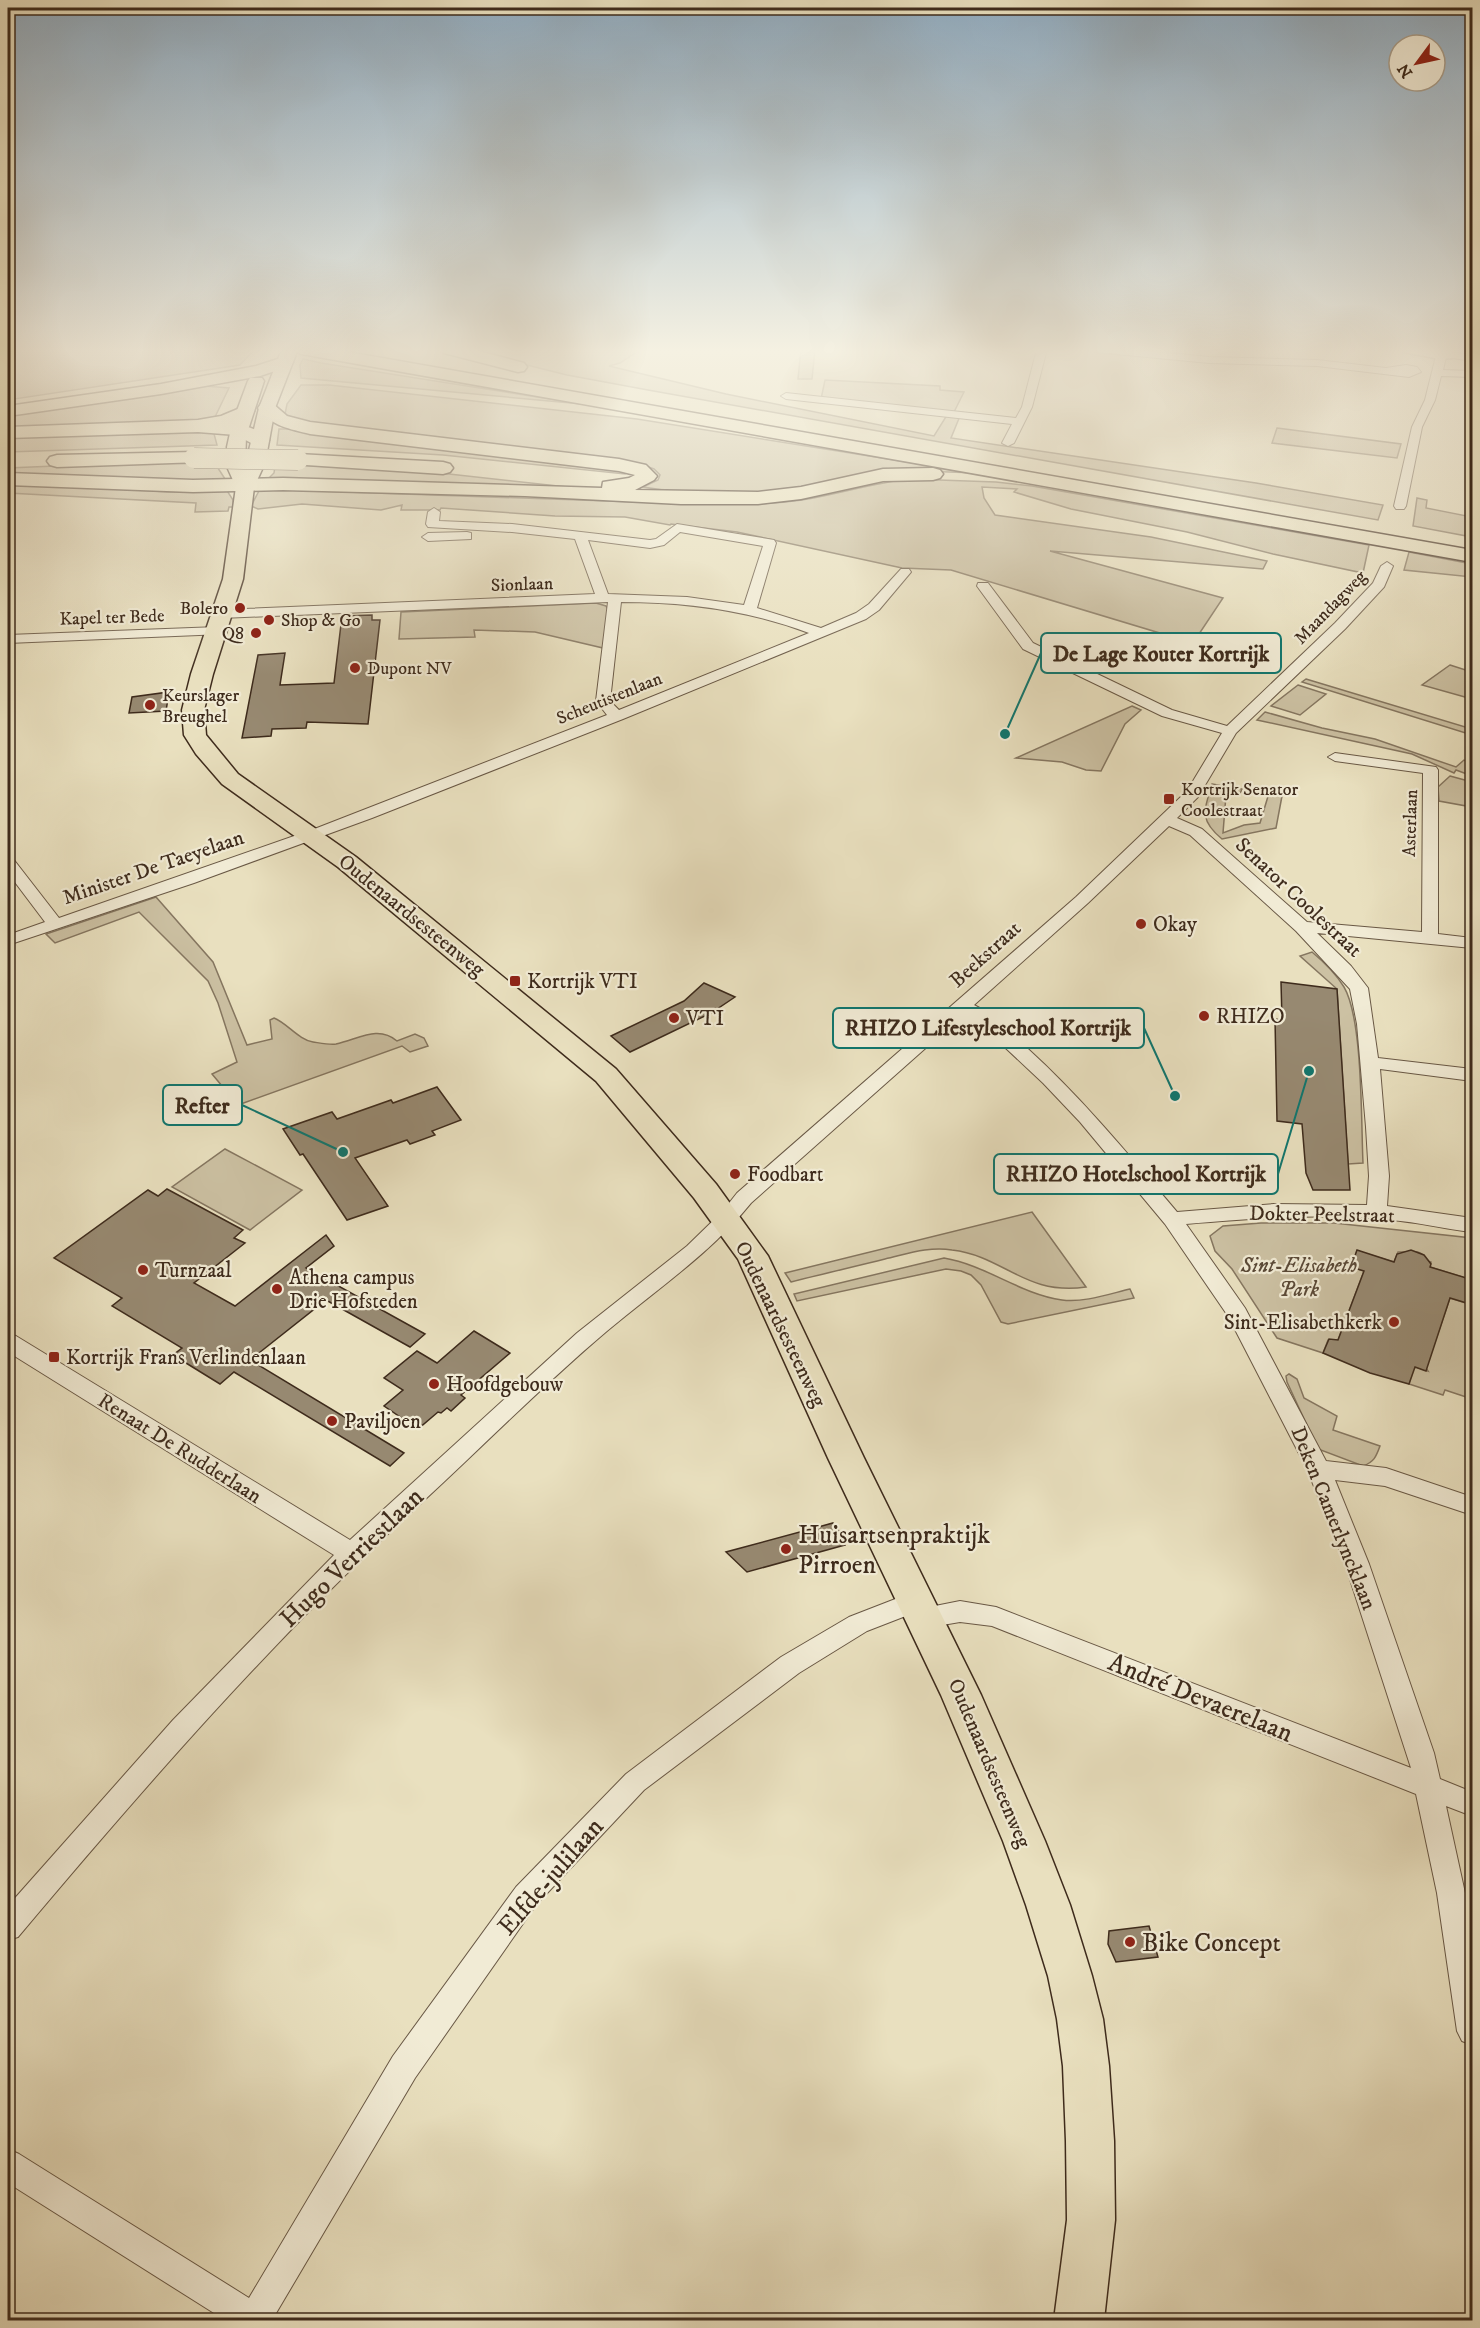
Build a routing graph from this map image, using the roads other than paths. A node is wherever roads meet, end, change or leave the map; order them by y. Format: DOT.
graph roads {
  1 [pos="236,458"];
  2 [pos="257,458"];
  3 [pos="558,458"];
  4 [pos="925,458"];
  5 [pos="992,458"];
  6 [pos="1410,458"];
  7 [pos="8,463"];
  8 [pos="8,479"];
  9 [pos="1070,483"];
  10 [pos="594,485"];
  11 [pos="245,487"];
  12 [pos="681,498"];
  13 [pos="1400,506"];
  14 [pos="540,532"];
  15 [pos="580,536"];
  16 [pos="428,537"];
  17 [pos="1473,544"];
  18 [pos="424,551"];
  19 [pos="1473,556"];
  20 [pos="1387,566"];
  21 [pos="905,572"];
  22 [pos="983,586"];
  23 [pos="609,598"];
  24 [pos="750,608"];
  25 [pos="220,623"];
  26 [pos="820,632"];
  27 [pos="8,639"];
  28 [pos="618,716"];
  29 [pos="1236,725"];
  30 [pos="1335,757"];
  31 [pos="1167,819"];
  32 [pos="312,835"];
  33 [pos="8,863"];
  34 [pos="55,924"];
  35 [pos="1302,927"];
  36 [pos="1430,938"];
  37 [pos="8,940"];
  38 [pos="1473,943"];
  39 [pos="963,1006"];
  40 [pos="1368,1062"];
  41 [pos="1473,1074"];
  42 [pos="1377,1212"];
  43 [pos="1172,1219"];
  44 [pos="728,1221"];
  45 [pos="1473,1225"];
  46 [pos="8,1342"];
  47 [pos="1319,1469"];
  48 [pos="1473,1506"];
  49 [pos="352,1554"];
  50 [pos="921,1610"];
  51 [pos="1428,1788"];
  52 [pos="1473,1804"];
  53 [pos="8,1927"];
  54 [pos="1473,2031"];
  55 [pos="8,2165"];
  56 [pos="254,2320"];
  57 [pos="1079,2320"];
  1 -- 11 [label="main road, Oudenaardsesteenweg"];
  2 -- 11 [label="main road, Oudenaardsesteenweg"];
  3 -- 10 [label="highway"];
  4 -- 9 [label="highway"];
  5 -- 17 [label="highway"];
  6 -- 13 [label="street"];
  7 -- 10 [label="highway, bridge"];
  8 -- 11 [label="highway"];
  9 -- 12 [label="highway"];
  9 -- 19 [label="highway"];
  10 -- 12 [label="highway"];
  11 -- 12 [label="highway"];
  11 -- 25 [label="main road, Oudenaardsesteenweg"];
  14 -- 15 [label="street"];
  14 -- 16 [label="street"];
  14 -- 16 [label="street"];
  15 -- 23 [label="street"];
  15 -- 24 [label="street"];
  16 -- 18 [label="street"];
  20 -- 29 [label="street, Maandagweg"];
  21 -- 26 [label="street, Scheutistenlaan"];
  22 -- 29 [label="street"];
  23 -- 24 [label="street, Sionlaan"];
  23 -- 25 [label="street, Sionlaan"];
  23 -- 28 [label="street"];
  24 -- 26 [label="street, Sionlaan"];
  25 -- 27 [label="street, Kapel ter Bede"];
  25 -- 32 [label="main road, Oudenaardsesteenweg"];
  26 -- 28 [label="street, Scheutistenlaan"];
  28 -- 32 [label="street, Scheutistenlaan"];
  29 -- 31 [label="street, Beekstraat"];
  30 -- 36 [label="street, Asterlaan"];
  31 -- 35 [label="street, Senator Coolestraat"];
  31 -- 39 [label="street, Beekstraat"];
  32 -- 34 [label="street, Minister De Taeyelaan"];
  32 -- 44 [label="main road, Oudenaardsesteenweg"];
  33 -- 34 [label="street"];
  34 -- 37 [label="street, Minister De Taeyelaan"];
  35 -- 36 [label="street"];
  35 -- 40 [label="street, Senator Coolestraat"];
  36 -- 38 [label="street"];
  39 -- 43 [label="street, Deken Camerlyncklaan"];
  39 -- 44 [label="street, Beekstraat"];
  40 -- 41 [label="street"];
  40 -- 42 [label="street, Senator Coolestraat"];
  42 -- 43 [label="street, Dokter Peelstraat"];
  42 -- 45 [label="street, Dokter Peelstraat"];
  43 -- 47 [label="street, Deken Camerlyncklaan"];
  44 -- 49 [label="street, Hugo Verriestlaan"];
  44 -- 50 [label="main road, Oudenaardsesteenweg"];
  46 -- 49 [label="street, Renaat De Rudderlaan"];
  47 -- 48 [label="street"];
  47 -- 51 [label="street, Deken Camerlyncklaan"];
  49 -- 53 [label="street, Hugo Verriestlaan"];
  50 -- 51 [label="street, André Devaerelaan"];
  50 -- 56 [label="street, Elfde-julilaan"];
  50 -- 57 [label="main road, Oudenaardsesteenweg"];
  51 -- 52 [label="street, André Devaerelaan"];
  51 -- 54 [label="street, Deken Camerlyncklaan"];
  55 -- 56 [label="street"];
}
